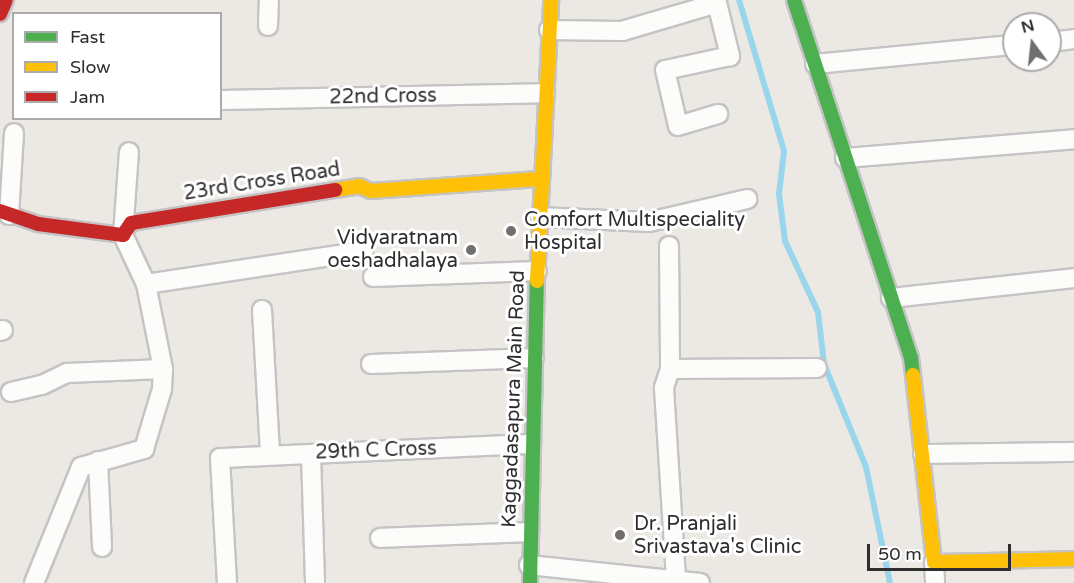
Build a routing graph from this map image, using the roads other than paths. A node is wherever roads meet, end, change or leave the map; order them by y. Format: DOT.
graph roads {
  1 [pos="6,0"];
  2 [pos="269,0"];
  3 [pos="551,0"];
  4 [pos="794,0"];
  5 [pos="0,14"];
  6 [pos="268,26"];
  7 [pos="549,30"];
  8 [pos="1002,46"];
  9 [pos="815,64"];
  10 [pos="545,93"];
  11 [pos="222,100"];
  12 [pos="718,114"];
  13 [pos="15,134"];
  14 [pos="1074,139"];
  15 [pos="129,152"];
  16 [pos="845,158"];
  17 [pos="539,178"];
  18 [pos="747,199"];
  19 [pos="5,213"];
  20 [pos="540,217"];
  21 [pos="123,235"];
  22 [pos="669,246"];
  23 [pos="364,251"];
  24 [pos="537,271"];
  25 [pos="373,277"];
  26 [pos="1074,279"];
  27 [pos="146,284"];
  28 [pos="891,298"];
  29 [pos="262,310"];
  30 [pos="534,358"];
  31 [pos="371,364"];
  32 [pos="817,368"];
  33 [pos="163,369"];
  34 [pos="670,369"];
  35 [pos="11,392"];
  36 [pos="531,444"];
  37 [pos="1074,452"];
  38 [pos="312,454"];
  39 [pos="923,454"];
  40 [pos="270,455"];
  41 [pos="98,461"];
  42 [pos="528,532"];
  43 [pos="380,538"];
  44 [pos="102,547"];
  45 [pos="1074,559"];
  46 [pos="934,562"];
  47 [pos="529,574"];
  48 [pos="676,578"];
  49 [pos="34,583"];
  50 [pos="227,583"];
  51 [pos="315,583"];
  52 [pos="698,583"];
  53 [pos="935,583"];
  1 -- 5 [label="street"];
  2 -- 6 [label="street"];
  3 -- 7 [label="street, Kaggadasapura Main Road"];
  4 -- 9 [label="street"];
  7 -- 10 [label="street, Kaggadasapura Main Road"];
  7 -- 12 [label="street"];
  8 -- 9 [label="street"];
  9 -- 16 [label="street"];
  10 -- 11 [label="street, 22nd Cross"];
  10 -- 17 [label="street, Kaggadasapura Main Road"];
  13 -- 19 [label="street"];
  14 -- 16 [label="street"];
  15 -- 21 [label="street"];
  16 -- 28 [label="street"];
  17 -- 20 [label="street, Kaggadasapura Main Road"];
  17 -- 21 [label="street, 23rd Cross Road"];
  18 -- 20 [label="street"];
  19 -- 21 [label="street"];
  20 -- 24 [label="street, Kaggadasapura Main Road"];
  21 -- 27 [label="street"];
  22 -- 34 [label="street"];
  23 -- 27 [label="street"];
  24 -- 25 [label="street"];
  24 -- 30 [label="street, Kaggadasapura Main Road"];
  26 -- 28 [label="street"];
  27 -- 33 [label="street"];
  28 -- 39 [label="street"];
  29 -- 40 [label="street"];
  30 -- 31 [label="street"];
  30 -- 36 [label="street, Kaggadasapura Main Road"];
  32 -- 34 [label="street"];
  33 -- 35 [label="street"];
  33 -- 41 [label="street"];
  34 -- 48 [label="street"];
  36 -- 38 [label="street, 29th C Cross"];
  36 -- 42 [label="street, Kaggadasapura Main Road"];
  37 -- 39 [label="street"];
  38 -- 40 [label="street, 29th C Cross"];
  38 -- 51 [label="street"];
  39 -- 46 [label="street"];
  40 -- 50 [label="street, 29th C Cross"];
  41 -- 44 [label="street"];
  41 -- 49 [label="street"];
  42 -- 43 [label="street"];
  42 -- 47 [label="street, Kaggadasapura Main Road"];
  45 -- 46 [label="street"];
  46 -- 53 [label="street"];
  47 -- 48 [label="street"];
  48 -- 52 [label="street"];
}
